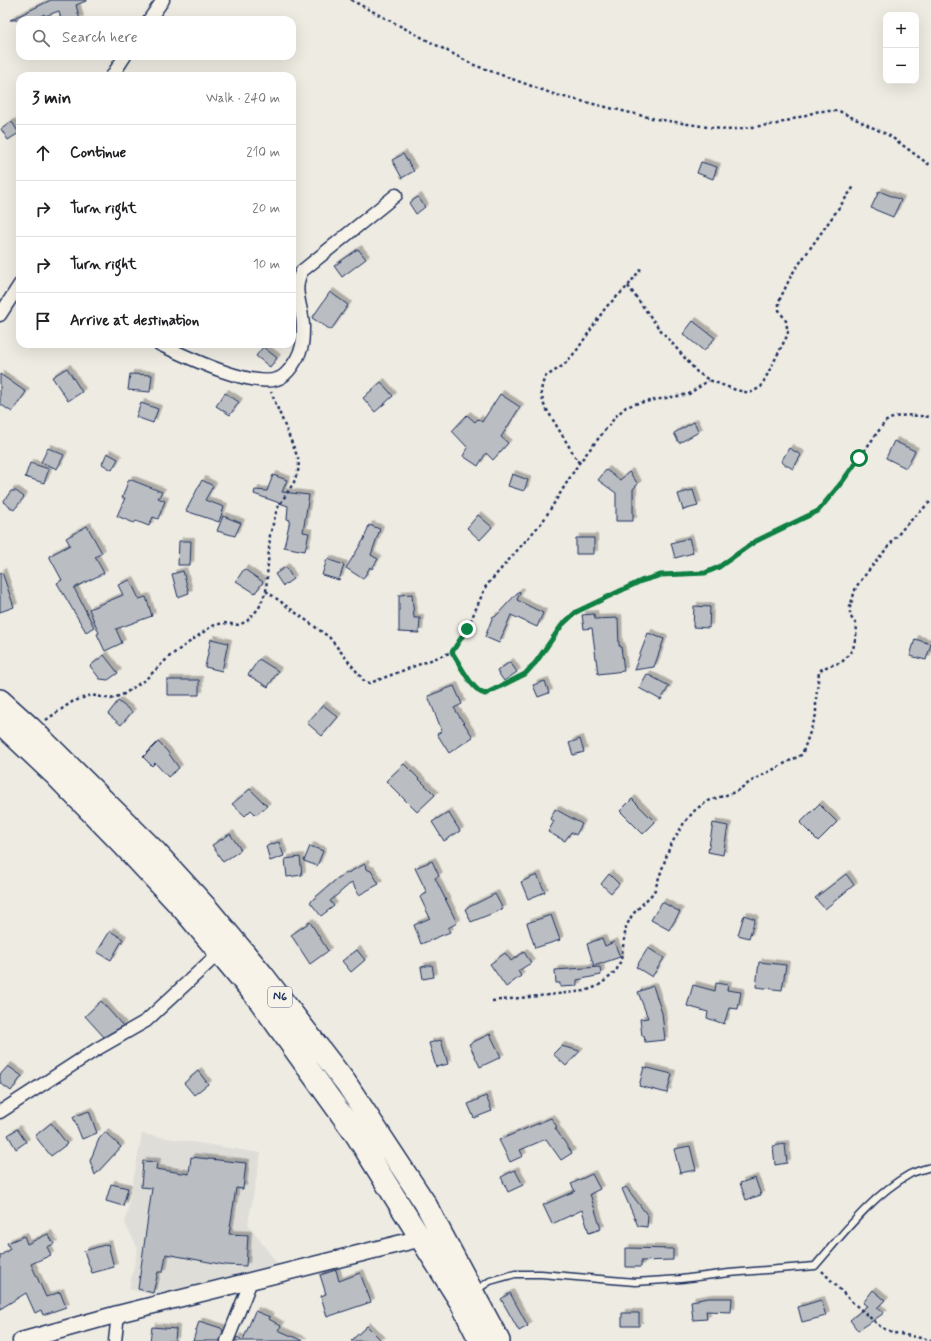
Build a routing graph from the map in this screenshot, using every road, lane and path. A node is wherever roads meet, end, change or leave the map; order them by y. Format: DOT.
graph roads {
  1 [pos="163,0"];
  2 [pos="351,0"];
  3 [pos="152,16"];
  4 [pos="122,60"];
  5 [pos="115,72"];
  6 [pos="931,166"];
  7 [pos="855,185"];
  8 [pos="396,195"];
  9 [pos="642,267"];
  10 [pos="628,286"];
  11 [pos="16,290"];
  12 [pos="0,315"];
  13 [pos="166,348"];
  14 [pos="709,380"];
  15 [pos="267,381"];
  16 [pos="931,417"];
  17 [pos="579,463"];
  18 [pos="931,501"];
  19 [pos="266,591"];
  20 [pos="452,652"];
  21 [pos="0,700"];
  22 [pos="0,723"];
  23 [pos="34,730"];
  24 [pos="220,952"];
  25 [pos="492,1001"];
  26 [pos="0,1112"];
  27 [pos="931,1167"];
  28 [pos="422,1238"];
  29 [pos="815,1266"];
  30 [pos="251,1282"];
  31 [pos="474,1292"];
  32 [pos="118,1314"];
  33 [pos="931,1340"];
  34 [pos="21,1341"];
  35 [pos="115,1341"];
  36 [pos="227,1341"];
  37 [pos="480,1341"];
  38 [pos="499,1341"];
  1 -- 3 [label="street"];
  2 -- 6 [label="path"];
  4 -- 5 [label="street"];
  7 -- 14 [label="path"];
  8 -- 15 [label="street"];
  9 -- 10 [label="path"];
  10 -- 14 [label="path"];
  10 -- 17 [label="path"];
  11 -- 12 [label="street"];
  13 -- 15 [label="street"];
  14 -- 17 [label="path"];
  15 -- 19 [label="path"];
  16 -- 20 [label="path"];
  17 -- 20 [label="path"];
  18 -- 25 [label="path"];
  19 -- 20 [label="path"];
  19 -- 23 [label="path"];
  21 -- 23 [label="highway, N6"];
  22 -- 24 [label="highway, N6"];
  23 -- 31 [label="highway, N6"];
  24 -- 26 [label="street"];
  24 -- 28 [label="highway, N6"];
  27 -- 29 [label="lane"];
  28 -- 30 [label="street"];
  28 -- 37 [label="highway, N6"];
  29 -- 31 [label="lane"];
  29 -- 33 [label="path"];
  30 -- 32 [label="street"];
  30 -- 36 [label="street"];
  31 -- 38 [label="highway, N6"];
  32 -- 34 [label="street"];
  32 -- 35 [label="street"];
}
